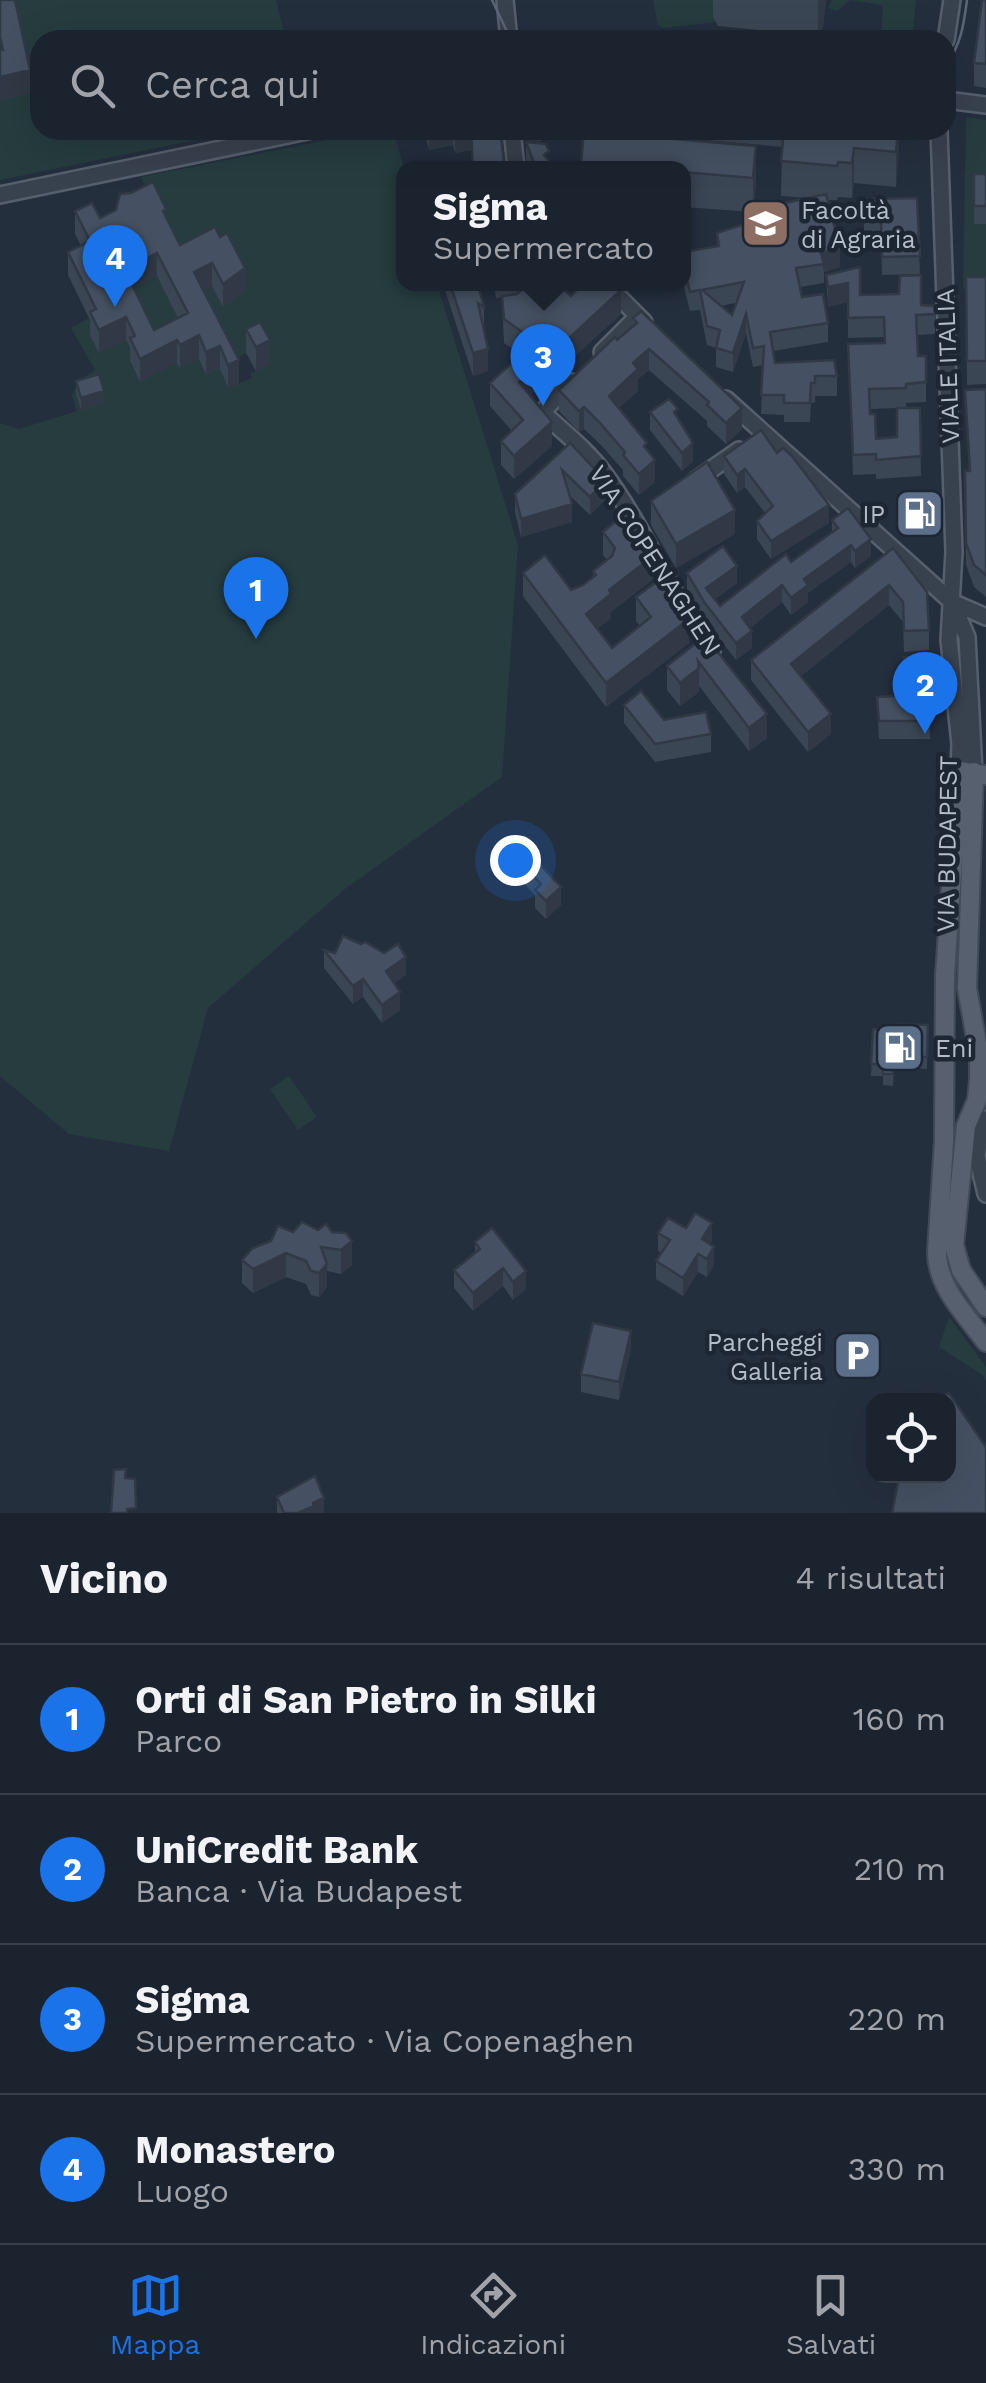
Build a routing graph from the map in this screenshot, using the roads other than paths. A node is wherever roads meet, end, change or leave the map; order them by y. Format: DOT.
graph roads {
  1 [pos="505,0"];
  2 [pos="952,0"];
  3 [pos="508,30"];
  4 [pos="948,30"];
  5 [pos="956,101"];
  6 [pos="986,105"];
  7 [pos="264,140"];
  8 [pos="939,140"];
  9 [pos="0,195"];
  10 [pos="613,291"];
  11 [pos="638,316"];
  12 [pos="652,329"];
  13 [pos="707,381"];
  14 [pos="763,433"];
  15 [pos="680,491"];
  16 [pos="650,512"];
  17 [pos="636,522"];
  18 [pos="952,602"];
  19 [pos="986,617"];
  20 [pos="722,664"];
  21 [pos="977,771"];
  22 [pos="947,1036"];
  23 [pos="981,1044"];
  24 [pos="979,1080"];
  25 [pos="945,1093"];
  26 [pos="984,1121"];
  27 [pos="986,1194"];
  28 [pos="986,1307"];
  29 [pos="986,1342"];
  1 -- 3 [label="street"];
  2 -- 4 [label="street"];
  5 -- 6 [label="street"];
  7 -- 9 [label="street"];
  8 -- 18 [label="street, VIALE ITALIA"];
  10 -- 11 [label="street"];
  11 -- 12 [label="street"];
  11 -- 17 [label="street, VIA COPENAGHEN"];
  13 -- 14 [label="street"];
  14 -- 15 [label="street"];
  14 -- 18 [label="street"];
  16 -- 17 [label="street"];
  17 -- 20 [label="street, VIA COPENAGHEN"];
  18 -- 19 [label="street"];
  18 -- 21 [label="street, VIA BUDAPEST"];
  21 -- 22 [label="main road, VIA BUDAPEST"];
  21 -- 23 [label="main road, VIA BUDAPEST"];
  22 -- 23 [label="main road"];
  22 -- 25 [label="main road, VIA BUDAPEST"];
  23 -- 24 [label="main road, VIA BUDAPEST"];
  24 -- 25 [label="main road"];
  24 -- 28 [label="main road"];
  25 -- 29 [label="main road"];
  26 -- 27 [label="street"];
}
